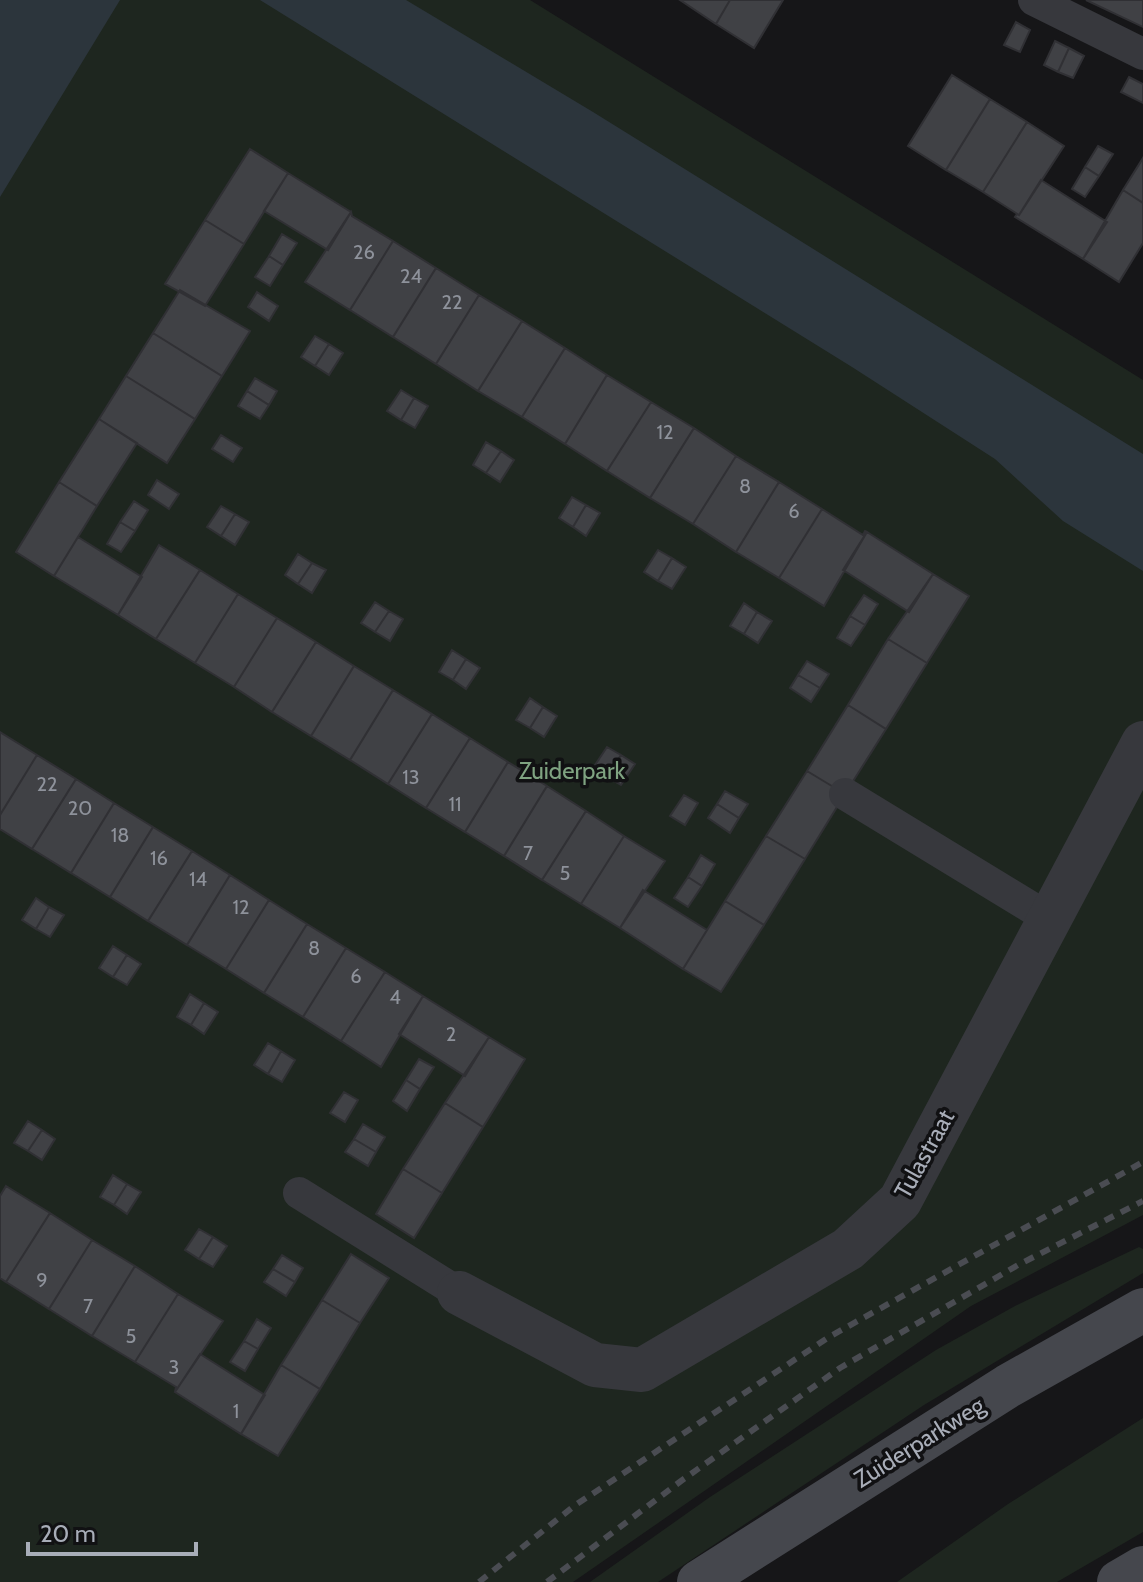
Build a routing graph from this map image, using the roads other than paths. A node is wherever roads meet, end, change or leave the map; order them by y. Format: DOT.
graph roads {
  1 [pos="1034,0"];
  2 [pos="1143,54"];
  3 [pos="1143,743"];
  4 [pos="845,794"];
  5 [pos="1050,919"];
  6 [pos="299,1193"];
  7 [pos="459,1293"];
  8 [pos="1143,1310"];
  9 [pos="1143,1568"];
  10 [pos="699,1582"];
  11 [pos="1119,1582"];
  1 -- 2 [label="lane"];
  3 -- 5 [label="street, Tulastraat"];
  4 -- 5 [label="lane"];
  5 -- 7 [label="street, Tulastraat"];
  6 -- 7 [label="lane"];
  8 -- 10 [label="main road, Zuiderparkweg"];
  9 -- 11 [label="main road"];
}
